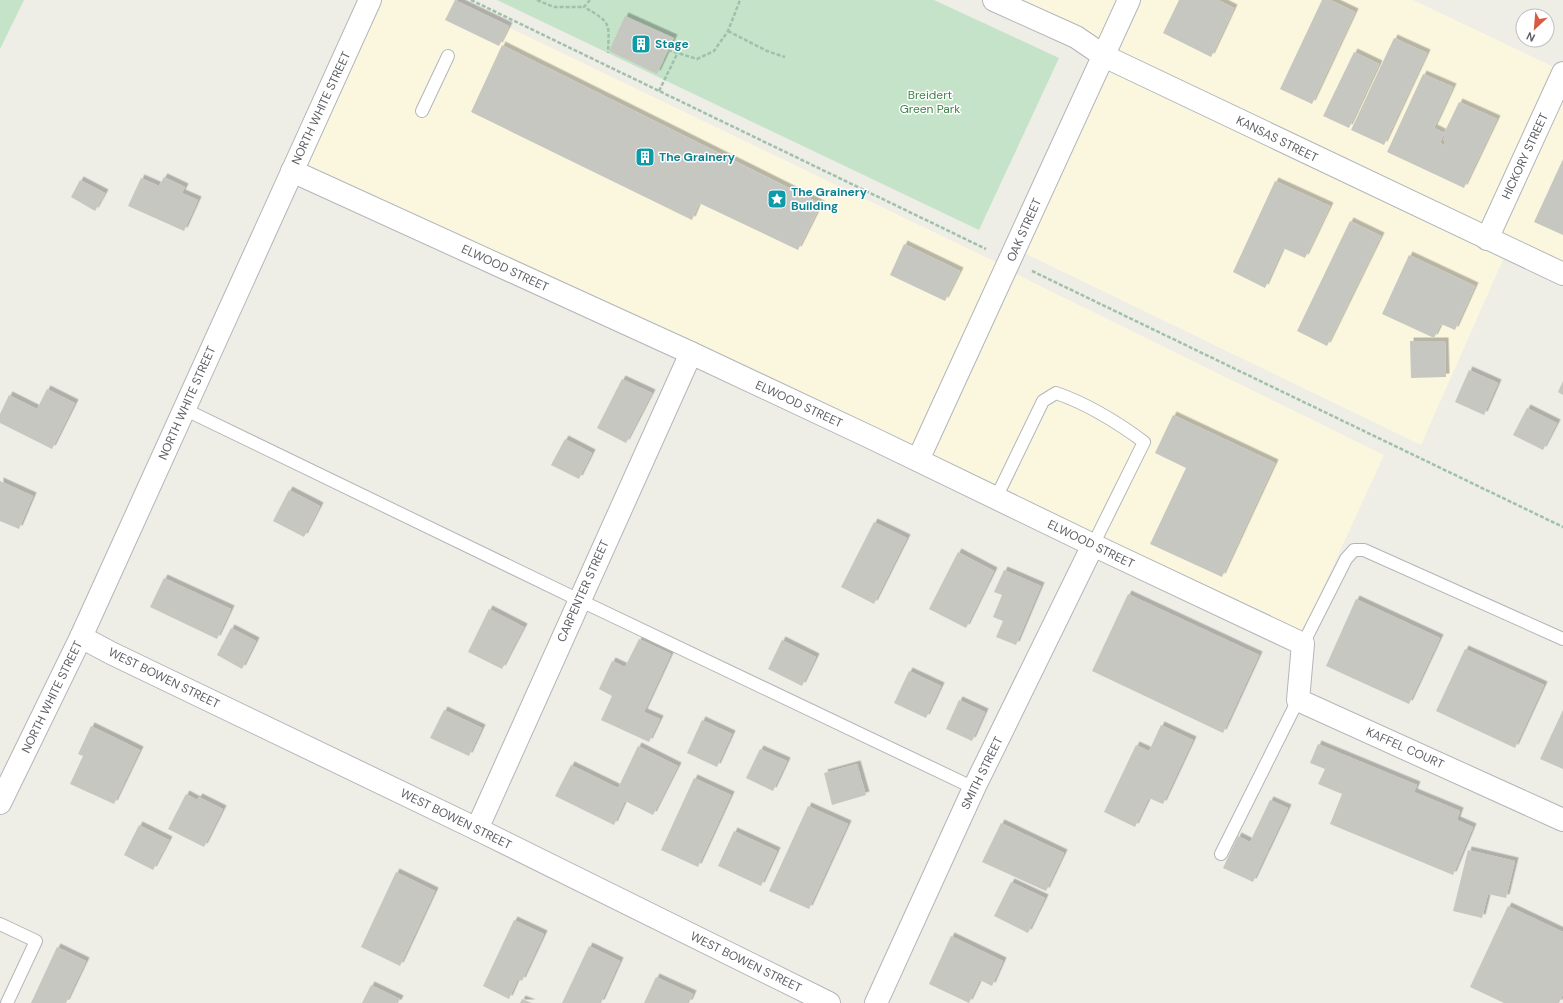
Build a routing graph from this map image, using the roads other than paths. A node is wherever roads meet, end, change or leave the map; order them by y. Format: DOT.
graph roads {
  1 [pos="370,0"];
  2 [pos="994,0"];
  3 [pos="1129,0"];
  4 [pos="448,56"];
  5 [pos="1104,56"];
  6 [pos="1563,73"];
  7 [pos="422,112"];
  8 [pos="292,171"];
  9 [pos="1487,239"];
  10 [pos="1563,274"];
  11 [pos="691,353"];
  12 [pos="184,409"];
  13 [pos="918,460"];
  14 [pos="996,498"];
  15 [pos="1093,546"];
  16 [pos="579,600"];
  17 [pos="81,637"];
  18 [pos="1563,639"];
  19 [pos="1303,644"];
  20 [pos="1298,700"];
  21 [pos="974,788"];
  22 [pos="0,804"];
  23 [pos="1563,820"];
  24 [pos="477,829"];
  25 [pos="1221,854"];
  26 [pos="0,924"];
  27 [pos="7,1003"];
  28 [pos="829,1003"];
  29 [pos="876,1003"];
  1 -- 8 [label="street, NORTH WHITE STREET"];
  2 -- 5 [label="street, KANSAS STREET"];
  3 -- 5 [label="street, OAK STREET"];
  4 -- 7 [label="lane"];
  5 -- 9 [label="street, KANSAS STREET"];
  5 -- 13 [label="street, OAK STREET"];
  6 -- 9 [label="street, HICKORY STREET"];
  8 -- 11 [label="street, ELWOOD STREET"];
  8 -- 12 [label="street, NORTH WHITE STREET"];
  9 -- 10 [label="street, KANSAS STREET"];
  11 -- 13 [label="street, ELWOOD STREET"];
  11 -- 16 [label="street, CARPENTER STREET"];
  12 -- 16 [label="lane"];
  12 -- 17 [label="street, NORTH WHITE STREET"];
  13 -- 14 [label="street, ELWOOD STREET"];
  14 -- 15 [label="street, ELWOOD STREET"];
  14 -- 15 [label="lane"];
  15 -- 19 [label="street, ELWOOD STREET"];
  15 -- 21 [label="street, SMITH STREET"];
  16 -- 21 [label="lane"];
  16 -- 24 [label="street, CARPENTER STREET"];
  17 -- 22 [label="street, NORTH WHITE STREET"];
  17 -- 24 [label="street, WEST BOWEN STREET"];
  18 -- 19 [label="lane"];
  19 -- 20 [label="street"];
  20 -- 23 [label="street, KAFFEL COURT"];
  20 -- 25 [label="lane"];
  21 -- 29 [label="street, SMITH STREET"];
  24 -- 28 [label="street, WEST BOWEN STREET"];
  26 -- 27 [label="lane"];
}
